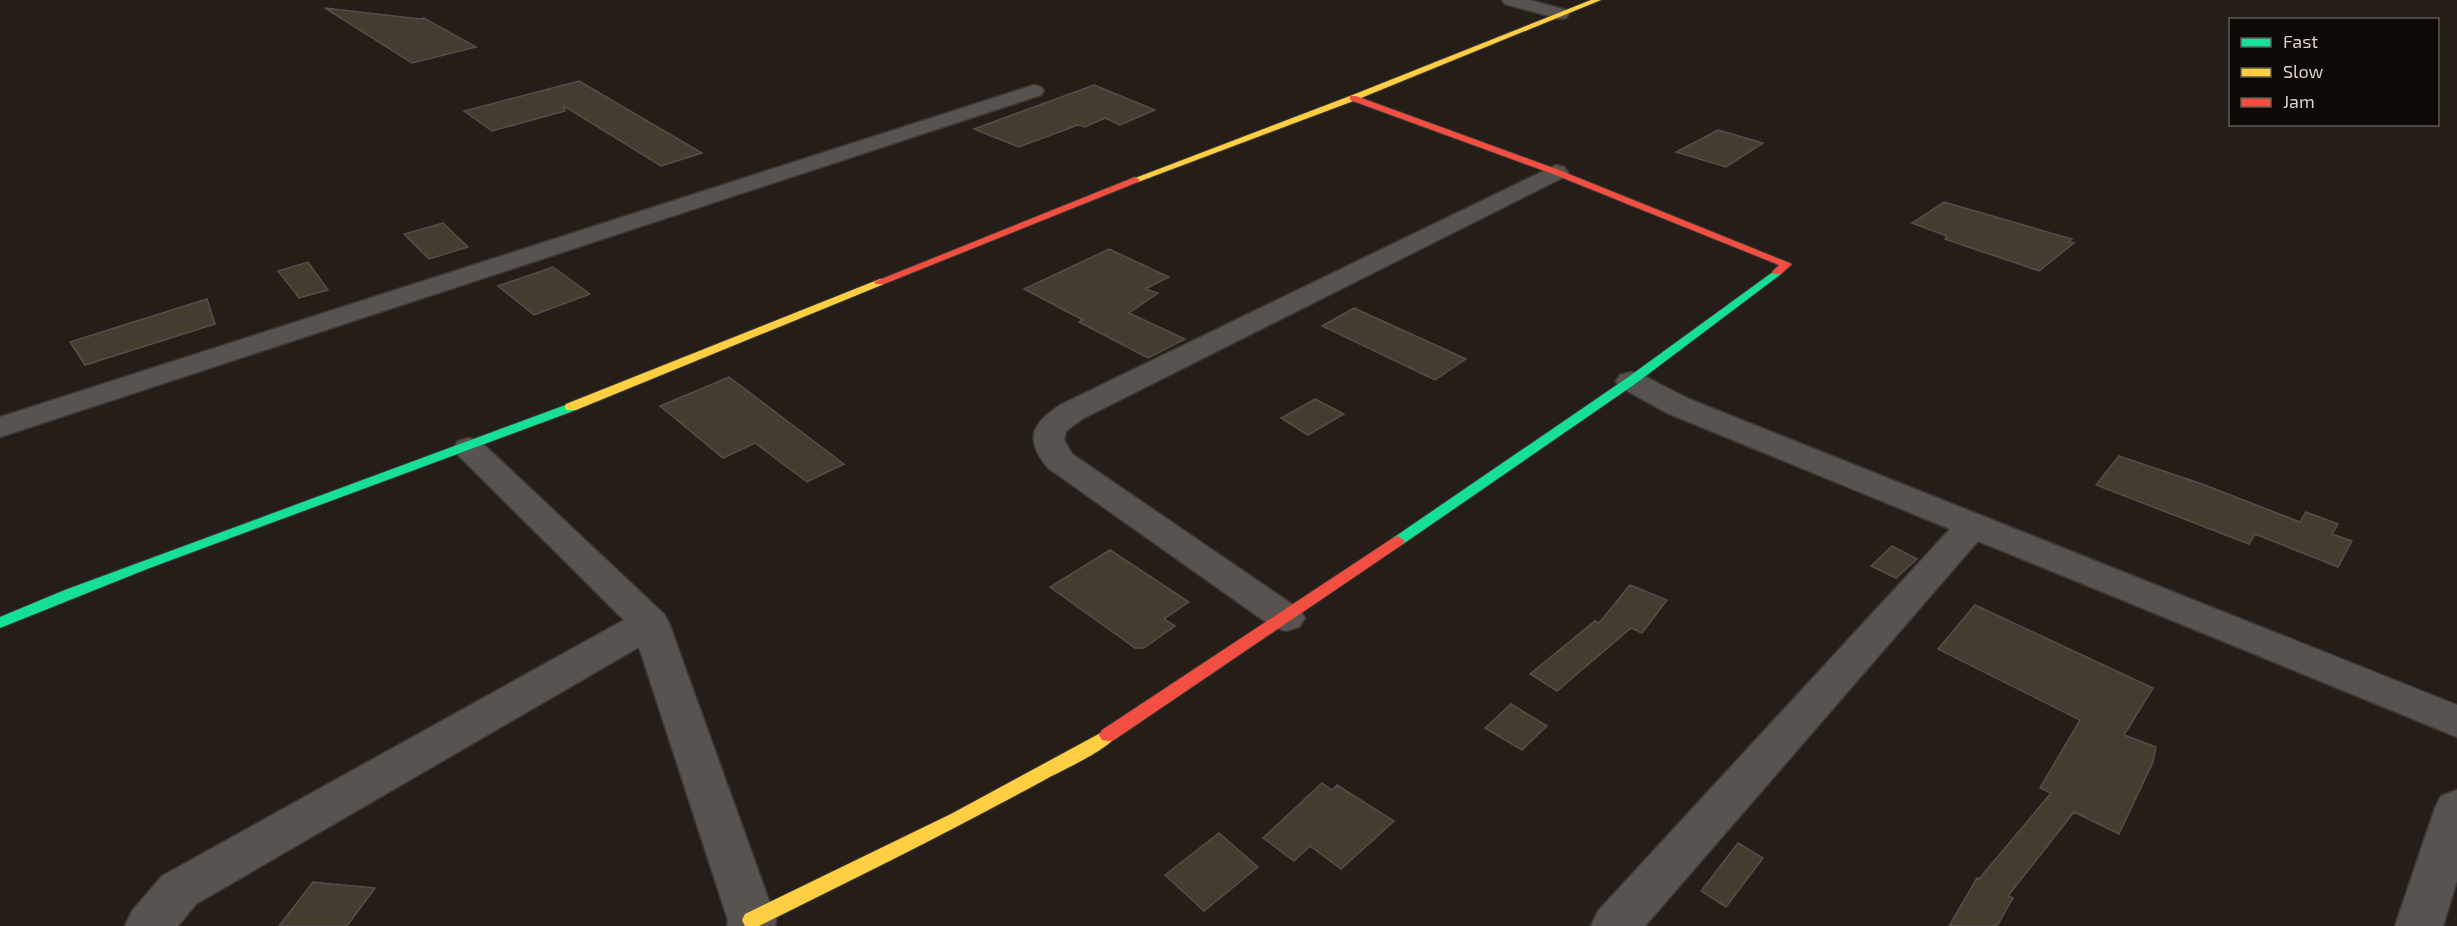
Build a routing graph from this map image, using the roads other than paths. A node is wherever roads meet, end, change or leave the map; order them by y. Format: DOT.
graph roads {
  1 [pos="1511,0"];
  2 [pos="1597,0"];
  3 [pos="1560,14"];
  4 [pos="1034,91"];
  5 [pos="1353,98"];
  6 [pos="1556,172"];
  7 [pos="1631,381"];
  8 [pos="0,427"];
  9 [pos="469,448"];
  10 [pos="1974,524"];
  11 [pos="1286,618"];
  12 [pos="0,622"];
  13 [pos="650,623"];
  14 [pos="2457,722"];
  15 [pos="2457,808"];
  16 [pos="752,923"];
  17 [pos="149,926"];
  18 [pos="1615,926"];
  19 [pos="2419,926"];
  1 -- 3 [label="street"];
  2 -- 3 [label="street"];
  3 -- 5 [label="street"];
  4 -- 8 [label="street"];
  5 -- 6 [label="street"];
  5 -- 9 [label="street"];
  6 -- 7 [label="street"];
  6 -- 11 [label="street"];
  7 -- 10 [label="street"];
  7 -- 11 [label="street"];
  9 -- 12 [label="street"];
  9 -- 13 [label="street"];
  10 -- 14 [label="street"];
  10 -- 18 [label="street"];
  11 -- 16 [label="street"];
  13 -- 16 [label="street"];
  13 -- 17 [label="street"];
  15 -- 19 [label="street"];
}
